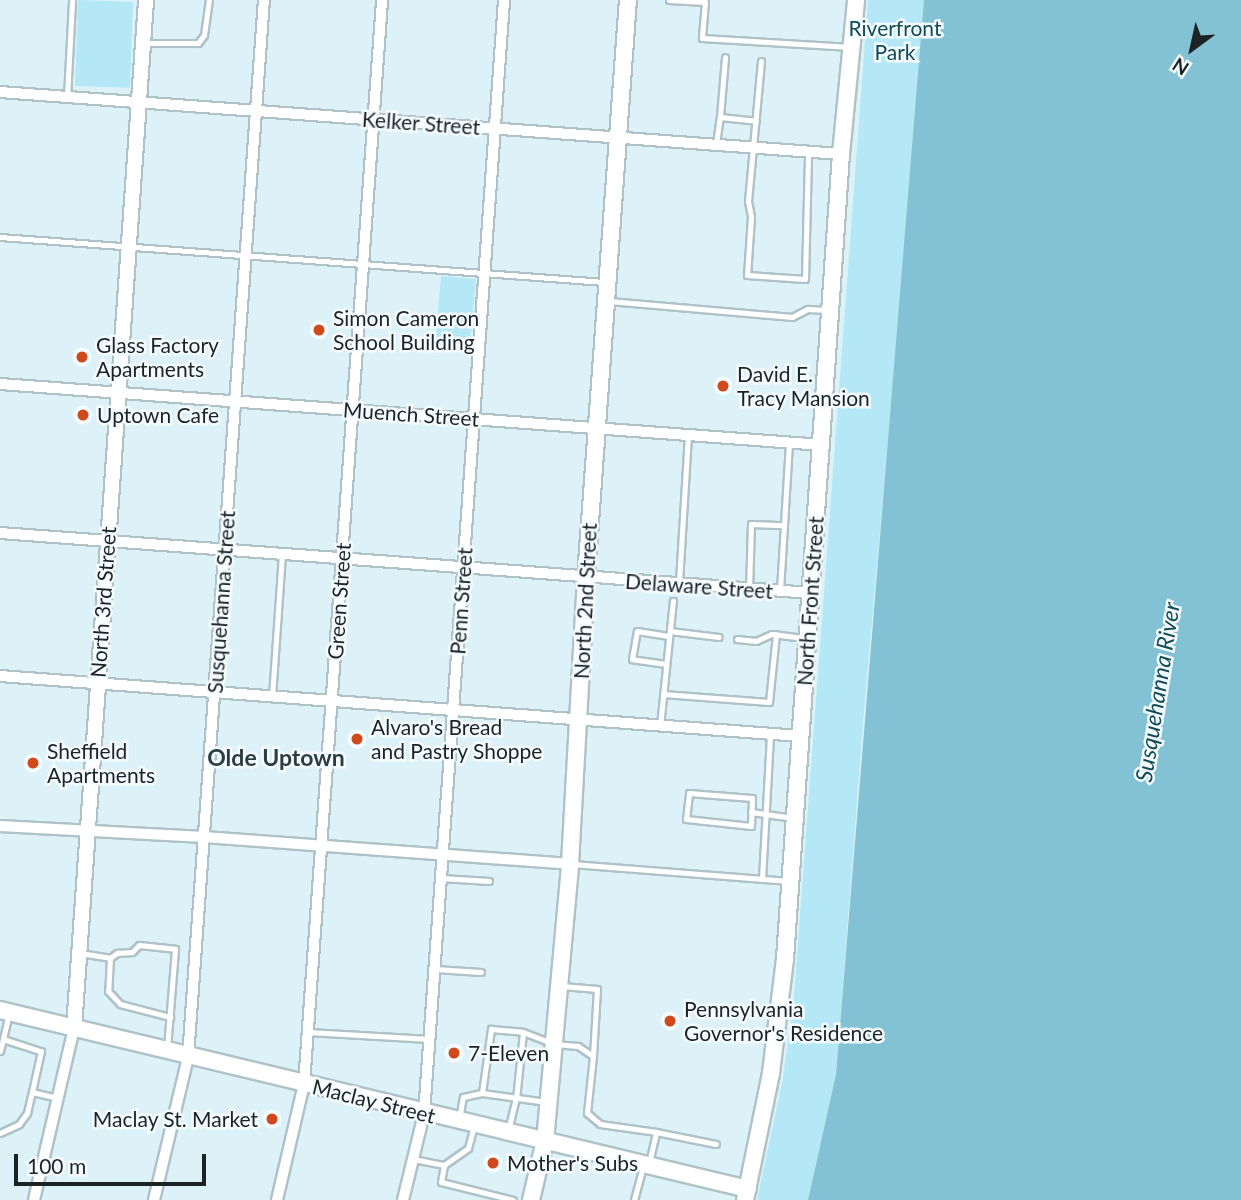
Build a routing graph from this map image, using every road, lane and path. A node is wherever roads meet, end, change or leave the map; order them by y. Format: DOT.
graph roads {
  1 [pos="72,0"];
  2 [pos="146,0"];
  3 [pos="209,0"];
  4 [pos="264,0"];
  5 [pos="382,0"];
  6 [pos="504,0"];
  7 [pos="628,0"];
  8 [pos="669,0"];
  9 [pos="856,0"];
  10 [pos="143,43"];
  11 [pos="852,47"];
  12 [pos="725,57"];
  13 [pos="761,61"];
  14 [pos="0,92"];
  15 [pos="68,97"];
  16 [pos="139,102"];
  17 [pos="256,111"];
  18 [pos="720,117"];
  19 [pos="373,120"];
  20 [pos="756,121"];
  21 [pos="495,128"];
  22 [pos="616,138"];
  23 [pos="716,145"];
  24 [pos="753,148"];
  25 [pos="808,152"];
  26 [pos="841,154"];
  27 [pos="0,237"];
  28 [pos="128,247"];
  29 [pos="245,256"];
  30 [pos="363,264"];
  31 [pos="484,274"];
  32 [pos="607,283"];
  33 [pos="605,300"];
  34 [pos="831,311"];
  35 [pos="0,384"];
  36 [pos="118,393"];
  37 [pos="235,401"];
  38 [pos="353,410"];
  39 [pos="474,419"];
  40 [pos="596,428"];
  41 [pos="688,435"];
  42 [pos="789,443"];
  43 [pos="822,445"];
  44 [pos="784,525"];
  45 [pos="0,533"];
  46 [pos="107,541"];
  47 [pos="224,550"];
  48 [pos="282,554"];
  49 [pos="342,558"];
  50 [pos="463,567"];
  51 [pos="586,576"];
  52 [pos="679,584"];
  53 [pos="750,590"];
  54 [pos="780,592"];
  55 [pos="811,593"];
  56 [pos="673,601"];
  57 [pos="670,634"];
  58 [pos="776,634"];
  59 [pos="719,637"];
  60 [pos="737,639"];
  61 [pos="808,639"];
  62 [pos="666,664"];
  63 [pos="0,676"];
  64 [pos="97,684"];
  65 [pos="214,692"];
  66 [pos="663,694"];
  67 [pos="272,697"];
  68 [pos="332,701"];
  69 [pos="453,710"];
  70 [pos="579,720"];
  71 [pos="660,726"];
  72 [pos="770,734"];
  73 [pos="800,736"];
  74 [pos="751,812"];
  75 [pos="764,814"];
  76 [pos="794,818"];
  77 [pos="0,826"];
  78 [pos="87,830"];
  79 [pos="204,837"];
  80 [pos="322,848"];
  81 [pos="442,855"];
  82 [pos="570,864"];
  83 [pos="441,878"];
  84 [pos="762,879"];
  85 [pos="489,881"];
  86 [pos="789,881"];
  87 [pos="77,953"];
  88 [pos="110,958"];
  89 [pos="434,969"];
  90 [pos="481,972"];
  91 [pos="559,985"];
  92 [pos="5,1011"];
  93 [pos="170,1017"];
  94 [pos="74,1028"];
  95 [pos="308,1032"];
  96 [pos="523,1032"];
  97 [pos="3,1039"];
  98 [pos="430,1039"];
  99 [pos="554,1044"];
  100 [pos="167,1050"];
  101 [pos="0,1051"];
  102 [pos="593,1056"];
  103 [pos="188,1057"];
  104 [pos="304,1084"];
  105 [pos="32,1092"];
  106 [pos="482,1093"];
  107 [pos="58,1098"];
  108 [pos="516,1099"];
  109 [pos="549,1102"];
  110 [pos="425,1114"];
  111 [pos="466,1123"];
  112 [pos="656,1132"];
  113 [pos="0,1133"];
  114 [pos="507,1133"];
  115 [pos="545,1141"];
  116 [pos="716,1144"];
  117 [pos="413,1159"];
  118 [pos="646,1165"];
  119 [pos="444,1166"];
  120 [pos="747,1195"];
  121 [pos="34,1200"];
  122 [pos="154,1200"];
  123 [pos="277,1200"];
  124 [pos="403,1200"];
  125 [pos="513,1200"];
  126 [pos="531,1200"];
  127 [pos="634,1200"];
  1 -- 15 [label="lane"];
  2 -- 10 [label="main road, North 3rd Street"];
  3 -- 10 [label="lane"];
  4 -- 17 [label="street, Susquehanna Street"];
  5 -- 19 [label="street, Green Street"];
  6 -- 21 [label="street, Penn Street"];
  7 -- 22 [label="main road, North 2nd Street"];
  8 -- 11 [label="lane"];
  9 -- 11 [label="main road, North Front Street"];
  10 -- 16 [label="main road, North 3rd Street"];
  11 -- 26 [label="main road, North Front Street"];
  12 -- 18 [label="lane"];
  13 -- 20 [label="lane"];
  14 -- 15 [label="street, Kelker Street"];
  15 -- 16 [label="street, Kelker Street"];
  16 -- 17 [label="street, Kelker Street"];
  16 -- 28 [label="main road, North 3rd Street"];
  17 -- 19 [label="street, Kelker Street"];
  17 -- 29 [label="street, Susquehanna Street"];
  18 -- 20 [label="lane"];
  18 -- 23 [label="lane"];
  19 -- 21 [label="street, Kelker Street"];
  19 -- 30 [label="street, Green Street"];
  20 -- 24 [label="lane"];
  21 -- 22 [label="street, Kelker Street"];
  21 -- 31 [label="street, Penn Street"];
  22 -- 23 [label="street, Kelker Street"];
  22 -- 32 [label="main road, North 2nd Street"];
  23 -- 24 [label="street, Kelker Street"];
  24 -- 25 [label="street, Kelker Street"];
  24 -- 25 [label="lane"];
  25 -- 26 [label="street, Kelker Street"];
  26 -- 34 [label="main road, North Front Street"];
  27 -- 28 [label="lane"];
  28 -- 29 [label="lane"];
  28 -- 36 [label="main road, North 3rd Street"];
  29 -- 30 [label="lane"];
  29 -- 37 [label="street, Susquehanna Street"];
  30 -- 31 [label="lane"];
  30 -- 38 [label="street, Green Street"];
  31 -- 32 [label="lane"];
  31 -- 39 [label="street, Penn Street"];
  32 -- 33 [label="main road, North 2nd Street"];
  33 -- 34 [label="lane"];
  33 -- 40 [label="main road, North 2nd Street"];
  34 -- 43 [label="main road, North Front Street"];
  35 -- 36 [label="street, Muench Street"];
  36 -- 37 [label="street, Muench Street"];
  36 -- 46 [label="main road, North 3rd Street"];
  37 -- 38 [label="street, Muench Street"];
  37 -- 47 [label="street, Susquehanna Street"];
  38 -- 39 [label="street, Muench Street"];
  38 -- 49 [label="street, Green Street"];
  39 -- 40 [label="street, Muench Street"];
  39 -- 50 [label="street, Penn Street"];
  40 -- 41 [label="street, Muench Street"];
  40 -- 51 [label="main road, North 2nd Street"];
  41 -- 42 [label="street, Muench Street"];
  41 -- 52 [label="lane"];
  42 -- 43 [label="street, Muench Street"];
  42 -- 44 [label="lane"];
  43 -- 55 [label="main road, North Front Street"];
  44 -- 53 [label="lane"];
  44 -- 54 [label="lane"];
  45 -- 46 [label="street, Delaware Street"];
  46 -- 47 [label="street, Delaware Street"];
  46 -- 64 [label="main road, North 3rd Street"];
  47 -- 48 [label="street, Delaware Street"];
  47 -- 65 [label="street, Susquehanna Street"];
  48 -- 49 [label="street, Delaware Street"];
  48 -- 67 [label="lane"];
  49 -- 50 [label="street, Delaware Street"];
  49 -- 68 [label="street, Green Street"];
  50 -- 51 [label="street, Delaware Street"];
  50 -- 69 [label="street, Penn Street"];
  51 -- 52 [label="street, Delaware Street"];
  51 -- 70 [label="main road, North 2nd Street"];
  52 -- 53 [label="street, Delaware Street"];
  53 -- 54 [label="street, Delaware Street"];
  54 -- 55 [label="street, Delaware Street"];
  55 -- 61 [label="main road, North Front Street"];
  56 -- 57 [label="lane"];
  57 -- 59 [label="lane"];
  57 -- 62 [label="lane"];
  57 -- 62 [label="lane"];
  58 -- 60 [label="lane"];
  58 -- 61 [label="lane"];
  58 -- 66 [label="lane"];
  61 -- 73 [label="main road, North Front Street"];
  62 -- 66 [label="lane"];
  63 -- 64 [label="street"];
  64 -- 65 [label="street"];
  64 -- 78 [label="main road, North 3rd Street"];
  65 -- 67 [label="street"];
  65 -- 79 [label="street, Susquehanna Street"];
  66 -- 71 [label="lane"];
  67 -- 68 [label="street"];
  68 -- 69 [label="street"];
  68 -- 80 [label="street, Green Street"];
  69 -- 70 [label="street"];
  69 -- 81 [label="street, Penn Street"];
  70 -- 71 [label="street"];
  70 -- 82 [label="main road, North 2nd Street"];
  71 -- 72 [label="street"];
  72 -- 73 [label="street"];
  72 -- 75 [label="lane"];
  73 -- 76 [label="main road, North Front Street"];
  74 -- 74 [label="lane"];
  74 -- 75 [label="lane"];
  75 -- 76 [label="lane"];
  75 -- 84 [label="lane"];
  76 -- 86 [label="main road, North Front Street"];
  77 -- 78 [label="street"];
  78 -- 79 [label="street"];
  78 -- 87 [label="main road, North 3rd Street"];
  79 -- 80 [label="street"];
  79 -- 103 [label="street, Susquehanna Street"];
  80 -- 81 [label="street"];
  80 -- 95 [label="street, Green Street"];
  81 -- 82 [label="street"];
  81 -- 83 [label="street, Penn Street"];
  82 -- 84 [label="lane"];
  82 -- 91 [label="main road, North 2nd Street"];
  83 -- 85 [label="lane"];
  83 -- 89 [label="street, Penn Street"];
  84 -- 86 [label="lane"];
  86 -- 120 [label="main road, North Front Street"];
  87 -- 88 [label="lane"];
  87 -- 94 [label="main road, North 3rd Street"];
  88 -- 93 [label="lane"];
  88 -- 93 [label="lane"];
  89 -- 90 [label="lane"];
  89 -- 98 [label="street, Penn Street"];
  91 -- 99 [label="main road, North 2nd Street"];
  91 -- 102 [label="lane"];
  92 -- 94 [label="main road, Maclay Street"];
  92 -- 97 [label="lane"];
  93 -- 100 [label="lane"];
  94 -- 100 [label="main road, Maclay Street"];
  94 -- 107 [label="street, North 3rd Street"];
  95 -- 98 [label="lane"];
  95 -- 104 [label="street, Green Street"];
  96 -- 99 [label="lane"];
  96 -- 106 [label="lane"];
  96 -- 108 [label="lane"];
  97 -- 101 [label="lane"];
  97 -- 105 [label="lane"];
  98 -- 110 [label="street, Penn Street"];
  99 -- 102 [label="lane"];
  99 -- 109 [label="main road, North 2nd Street"];
  100 -- 103 [label="main road, Maclay Street"];
  102 -- 112 [label="lane"];
  103 -- 104 [label="main road, Maclay Street"];
  103 -- 122 [label="street, Susquehanna Street"];
  104 -- 110 [label="main road, Maclay Street"];
  104 -- 123 [label="street, Green Street"];
  105 -- 107 [label="lane"];
  105 -- 113 [label="lane"];
  106 -- 108 [label="lane"];
  106 -- 111 [label="lane"];
  107 -- 121 [label="street, North 3rd Street"];
  108 -- 109 [label="lane"];
  108 -- 114 [label="lane"];
  109 -- 115 [label="main road, North 2nd Street"];
  110 -- 111 [label="main road, Maclay Street"];
  110 -- 117 [label="street, Penn Street"];
  111 -- 114 [label="main road, Maclay Street"];
  111 -- 119 [label="lane"];
  112 -- 116 [label="lane"];
  112 -- 118 [label="lane"];
  114 -- 115 [label="main road, Maclay Street"];
  115 -- 118 [label="main road, Maclay Street"];
  115 -- 126 [label="main road, North 2nd Street"];
  117 -- 119 [label="lane"];
  117 -- 124 [label="street, Penn Street"];
  118 -- 120 [label="main road, Maclay Street"];
  118 -- 127 [label="lane"];
  119 -- 125 [label="lane"];
}
